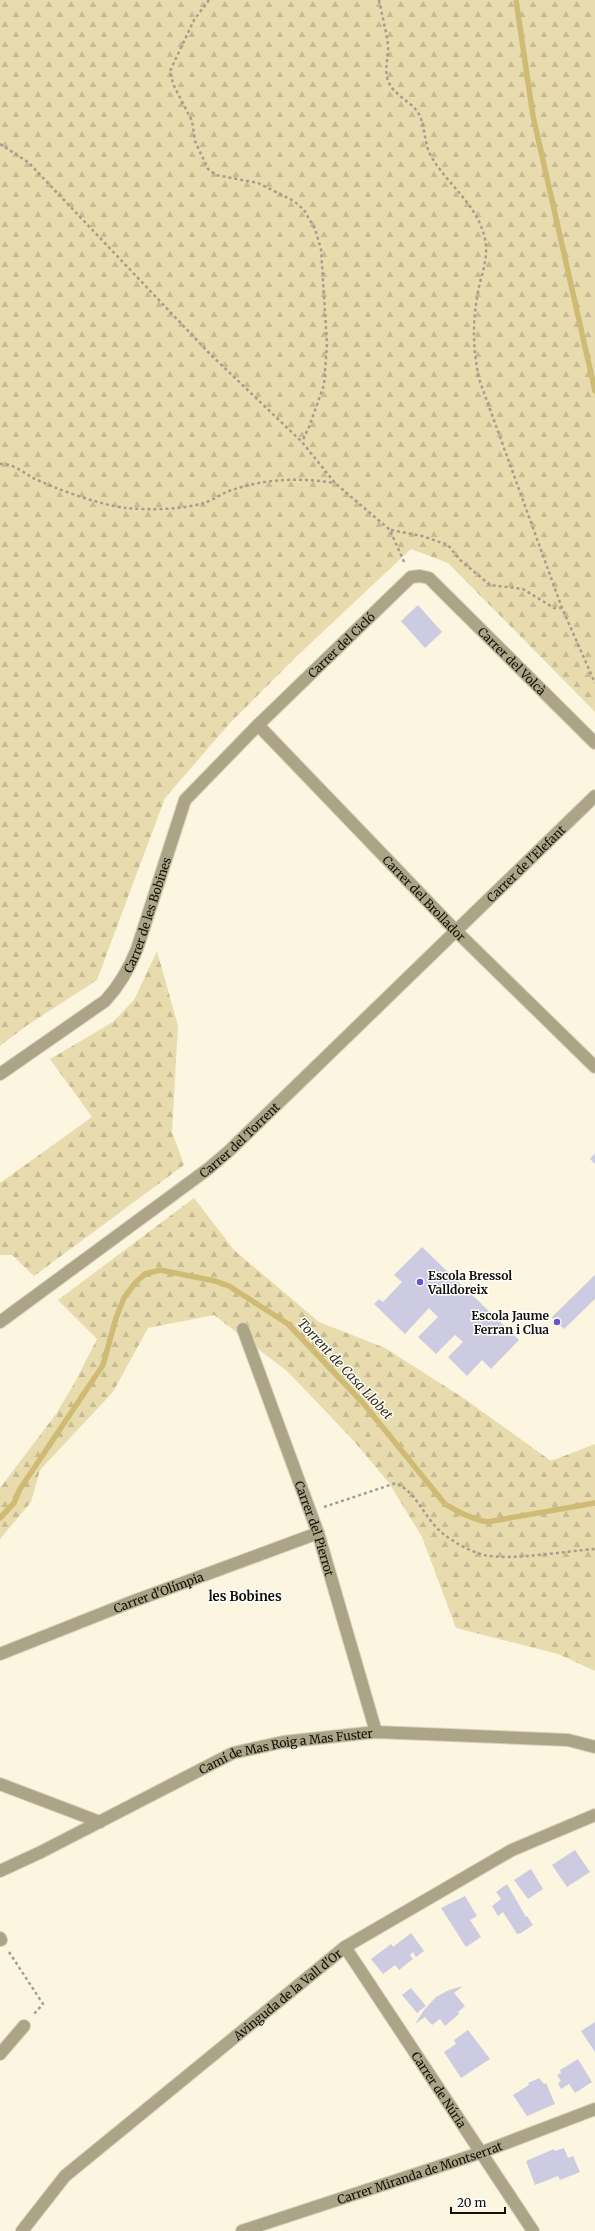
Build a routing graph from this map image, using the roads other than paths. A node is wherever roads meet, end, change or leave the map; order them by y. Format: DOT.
graph roads {
  1 [pos="412,577"];
  2 [pos="258,725"];
  3 [pos="595,744"];
  4 [pos="595,796"];
  5 [pos="456,931"];
  6 [pos="595,1067"];
  7 [pos="0,1074"];
  8 [pos="0,1322"];
  9 [pos="243,1329"];
  10 [pos="318,1534"];
  11 [pos="0,1654"];
  12 [pos="376,1732"];
  13 [pos="595,1747"];
  14 [pos="0,1784"];
  15 [pos="595,1815"];
  16 [pos="100,1822"];
  17 [pos="0,1871"];
  18 [pos="345,1947"];
  19 [pos="24,2026"];
  20 [pos="0,2054"];
  21 [pos="595,2109"];
  22 [pos="480,2153"];
  23 [pos="22,2231"];
  24 [pos="242,2231"];
  25 [pos="533,2231"];
  1 -- 2 [label="street, Carrer del Cicló"];
  1 -- 3 [label="street, Carrer del Volcà"];
  2 -- 5 [label="street, Carrer del Brollador"];
  2 -- 7 [label="street, Carrer de les Bobines"];
  4 -- 5 [label="street, Carrer de l'Elefant"];
  5 -- 6 [label="street, Carrer del Brollador"];
  5 -- 8 [label="street, Carrer del Torrent"];
  9 -- 10 [label="street, Carrer del Pierrot"];
  10 -- 11 [label="street, Carrer d'Olímpia"];
  10 -- 12 [label="street, Carrer del Pierrot"];
  12 -- 13 [label="street, Camí de Mas Roig a Mas Fuster"];
  12 -- 16 [label="street, Camí de Mas Roig a Mas Fuster"];
  14 -- 16 [label="street"];
  15 -- 18 [label="street, Avinguda de la Vall d'Or"];
  16 -- 17 [label="street, Camí de Mas Roig a Mas Fuster"];
  18 -- 22 [label="street, Carrer de Núria"];
  18 -- 23 [label="street, Avinguda de la Vall d'Or"];
  19 -- 20 [label="street"];
  21 -- 22 [label="street, Carrer Miranda de Montserrat"];
  22 -- 24 [label="street, Carrer Miranda de Montserrat"];
  22 -- 25 [label="street, Carrer de Núria"];
}
